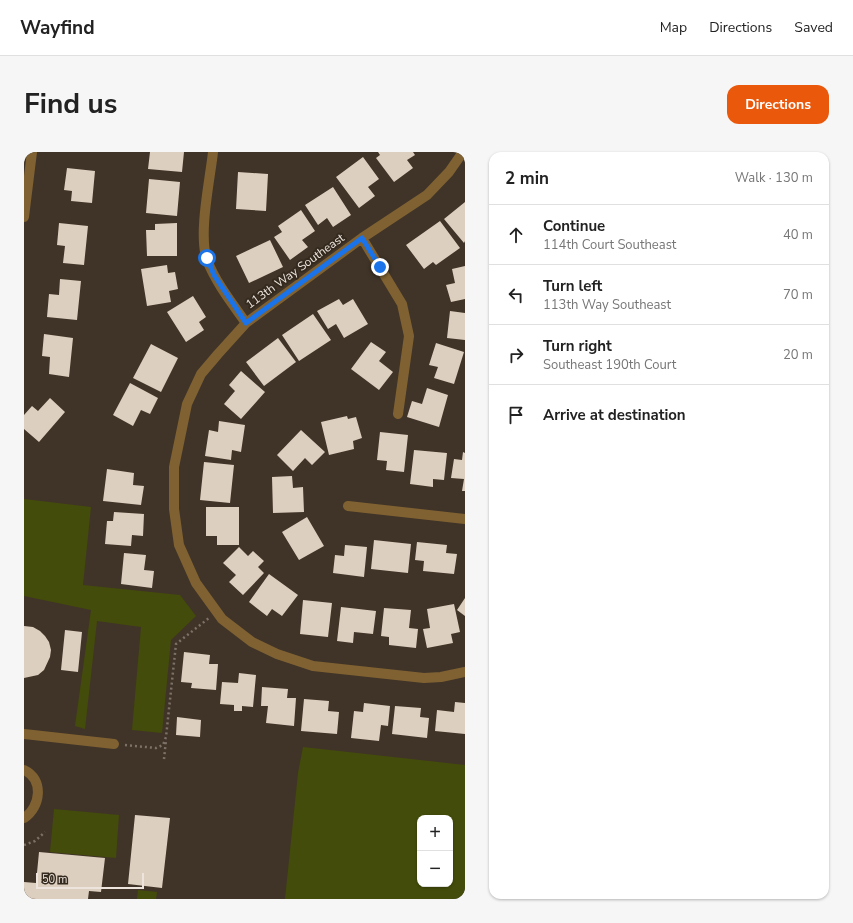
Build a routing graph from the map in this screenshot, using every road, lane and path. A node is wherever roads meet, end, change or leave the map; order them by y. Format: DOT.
graph roads {
  1 [pos="32,152"];
  2 [pos="213,152"];
  3 [pos="463,152"];
  4 [pos="24,217"];
  5 [pos="362,238"];
  6 [pos="246,323"];
  7 [pos="398,414"];
  8 [pos="348,506"];
  9 [pos="465,519"];
  10 [pos="219,615"];
  11 [pos="465,672"];
  12 [pos="24,734"];
  13 [pos="166,737"];
  14 [pos="114,744"];
  15 [pos="164,758"];
  16 [pos="24,770"];
  17 [pos="24,818"];
  18 [pos="45,832"];
  19 [pos="24,845"];
  1 -- 4 [label="street"];
  2 -- 6 [label="street"];
  3 -- 5 [label="street, 113th Way Southeast"];
  5 -- 6 [label="street, 113th Way Southeast"];
  5 -- 7 [label="street"];
  6 -- 10 [label="street, 113th Way Southeast"];
  8 -- 9 [label="street"];
  10 -- 11 [label="street, 113th Way Southeast"];
  10 -- 13 [label="path"];
  12 -- 14 [label="street"];
  13 -- 14 [label="path"];
  13 -- 15 [label="path"];
  16 -- 17 [label="street"];
  18 -- 19 [label="path"];
}
